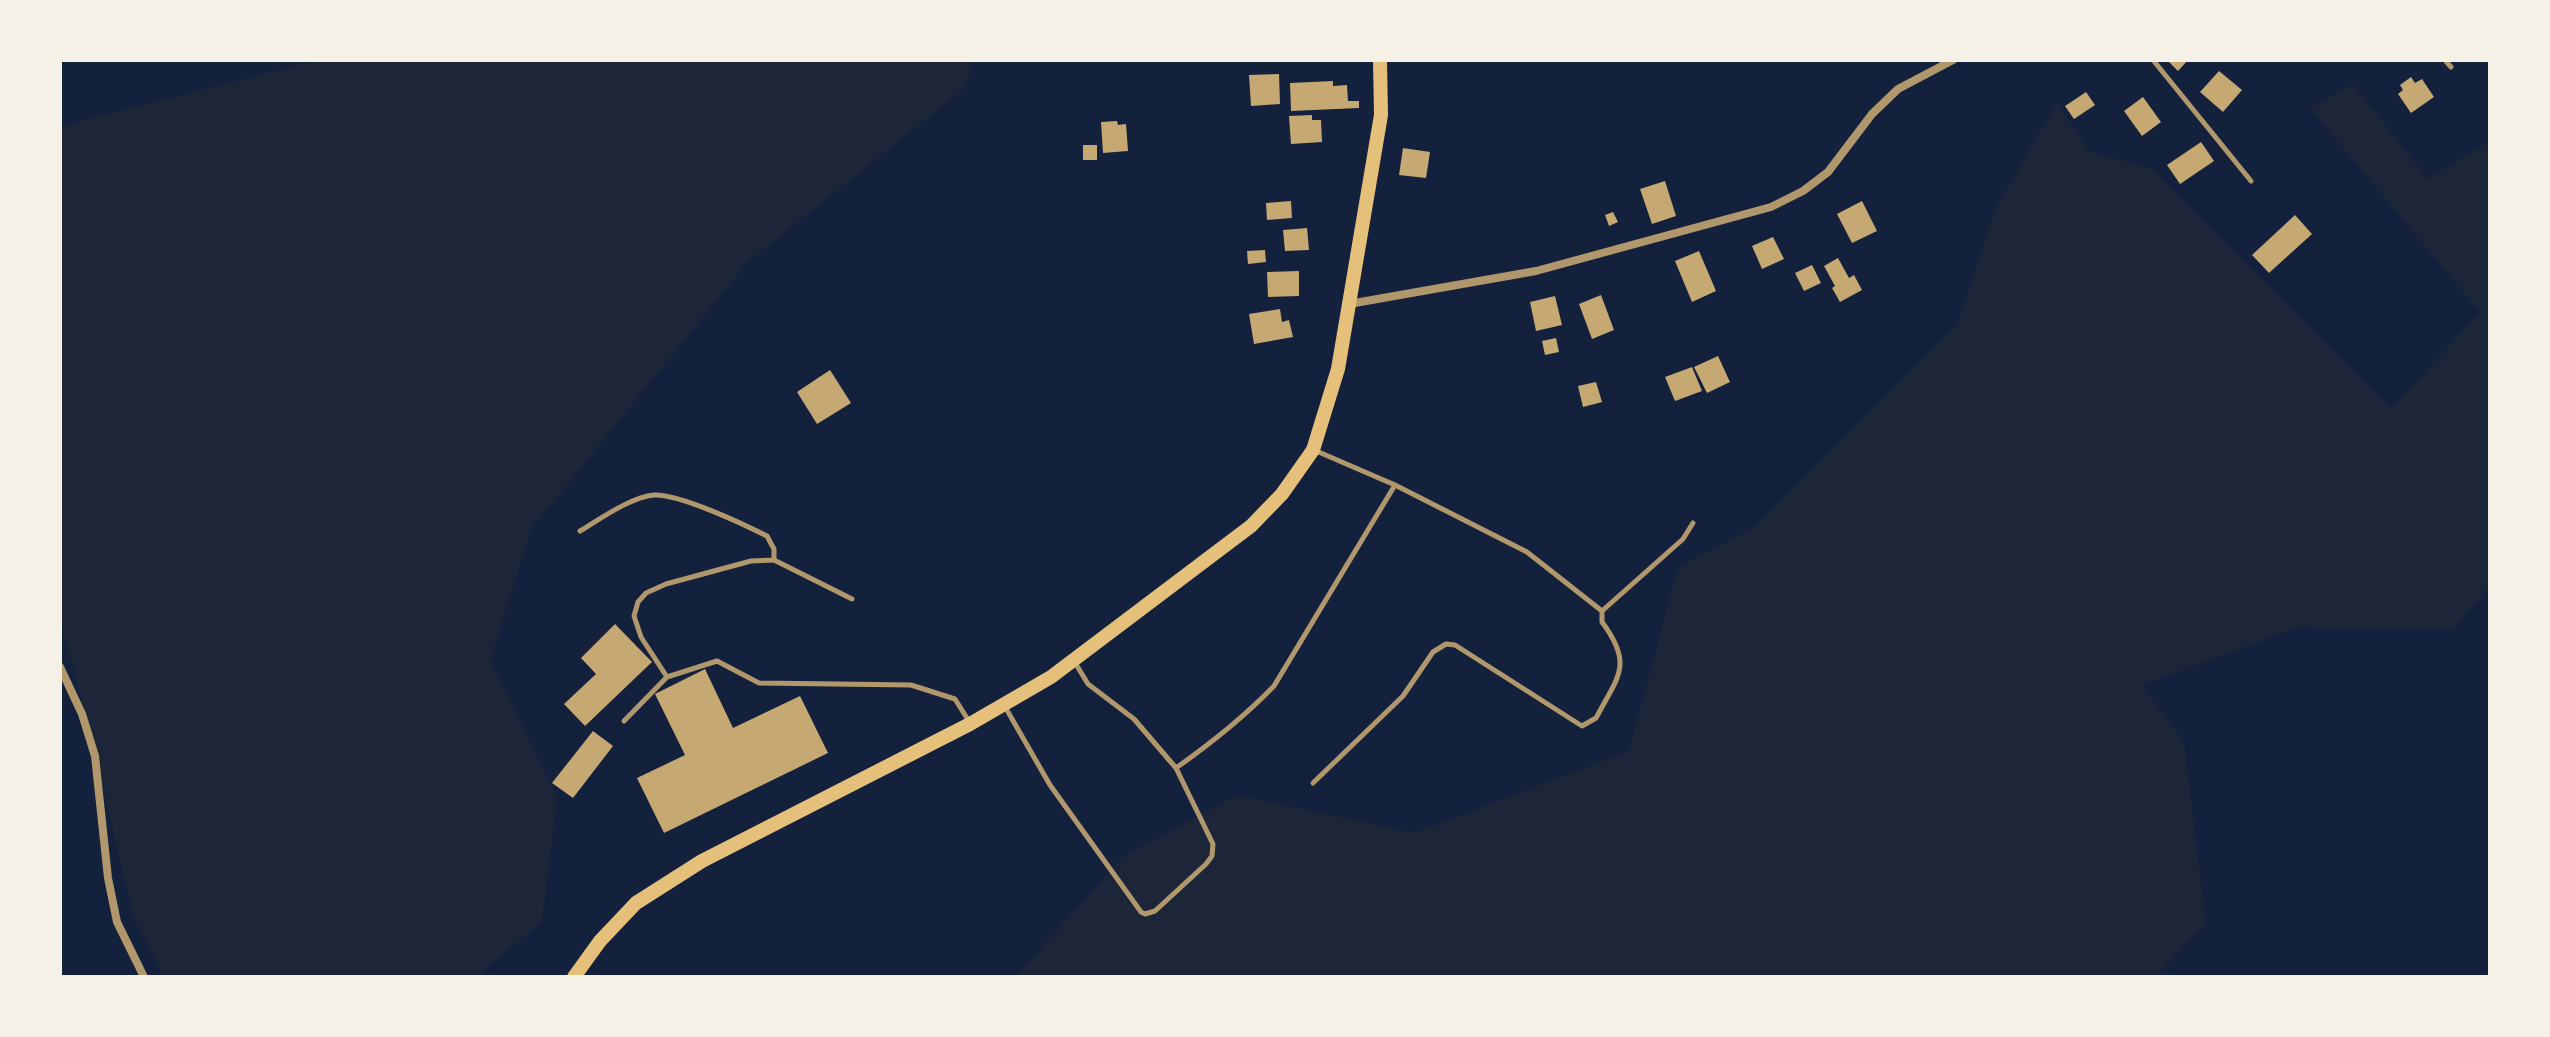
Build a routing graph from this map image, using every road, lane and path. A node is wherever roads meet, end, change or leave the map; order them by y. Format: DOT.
graph roads {
  1 [pos="1380,60"];
  2 [pos="1953,60"];
  3 [pos="2153,60"];
  4 [pos="2445,60"];
  5 [pos="2451,67"];
  6 [pos="2251,181"];
  7 [pos="1349,304"];
  8 [pos="1313,450"];
  9 [pos="1395,485"];
  10 [pos="1693,523"];
  11 [pos="580,531"];
  12 [pos="774,560"];
  13 [pos="852,599"];
  14 [pos="1602,611"];
  15 [pos="1073,660"];
  16 [pos="60,667"];
  17 [pos="667,677"];
  18 [pos="1004,704"];
  19 [pos="624,721"];
  20 [pos="970,724"];
  21 [pos="1176,768"];
  22 [pos="1313,783"];
  23 [pos="144,977"];
  24 [pos="574,977"];
  1 -- 7 [label="main road"];
  2 -- 7 [label="street"];
  3 -- 6 [label="lane"];
  4 -- 5 [label="lane"];
  7 -- 8 [label="main road"];
  8 -- 9 [label="lane"];
  8 -- 15 [label="main road"];
  9 -- 14 [label="lane"];
  9 -- 21 [label="lane"];
  10 -- 14 [label="lane"];
  11 -- 12 [label="lane"];
  12 -- 13 [label="lane"];
  12 -- 17 [label="lane"];
  14 -- 22 [label="lane"];
  15 -- 18 [label="main road"];
  15 -- 21 [label="lane"];
  16 -- 23 [label="street"];
  17 -- 19 [label="lane"];
  17 -- 20 [label="lane"];
  18 -- 20 [label="main road"];
  18 -- 21 [label="lane"];
  20 -- 24 [label="main road"];
}
